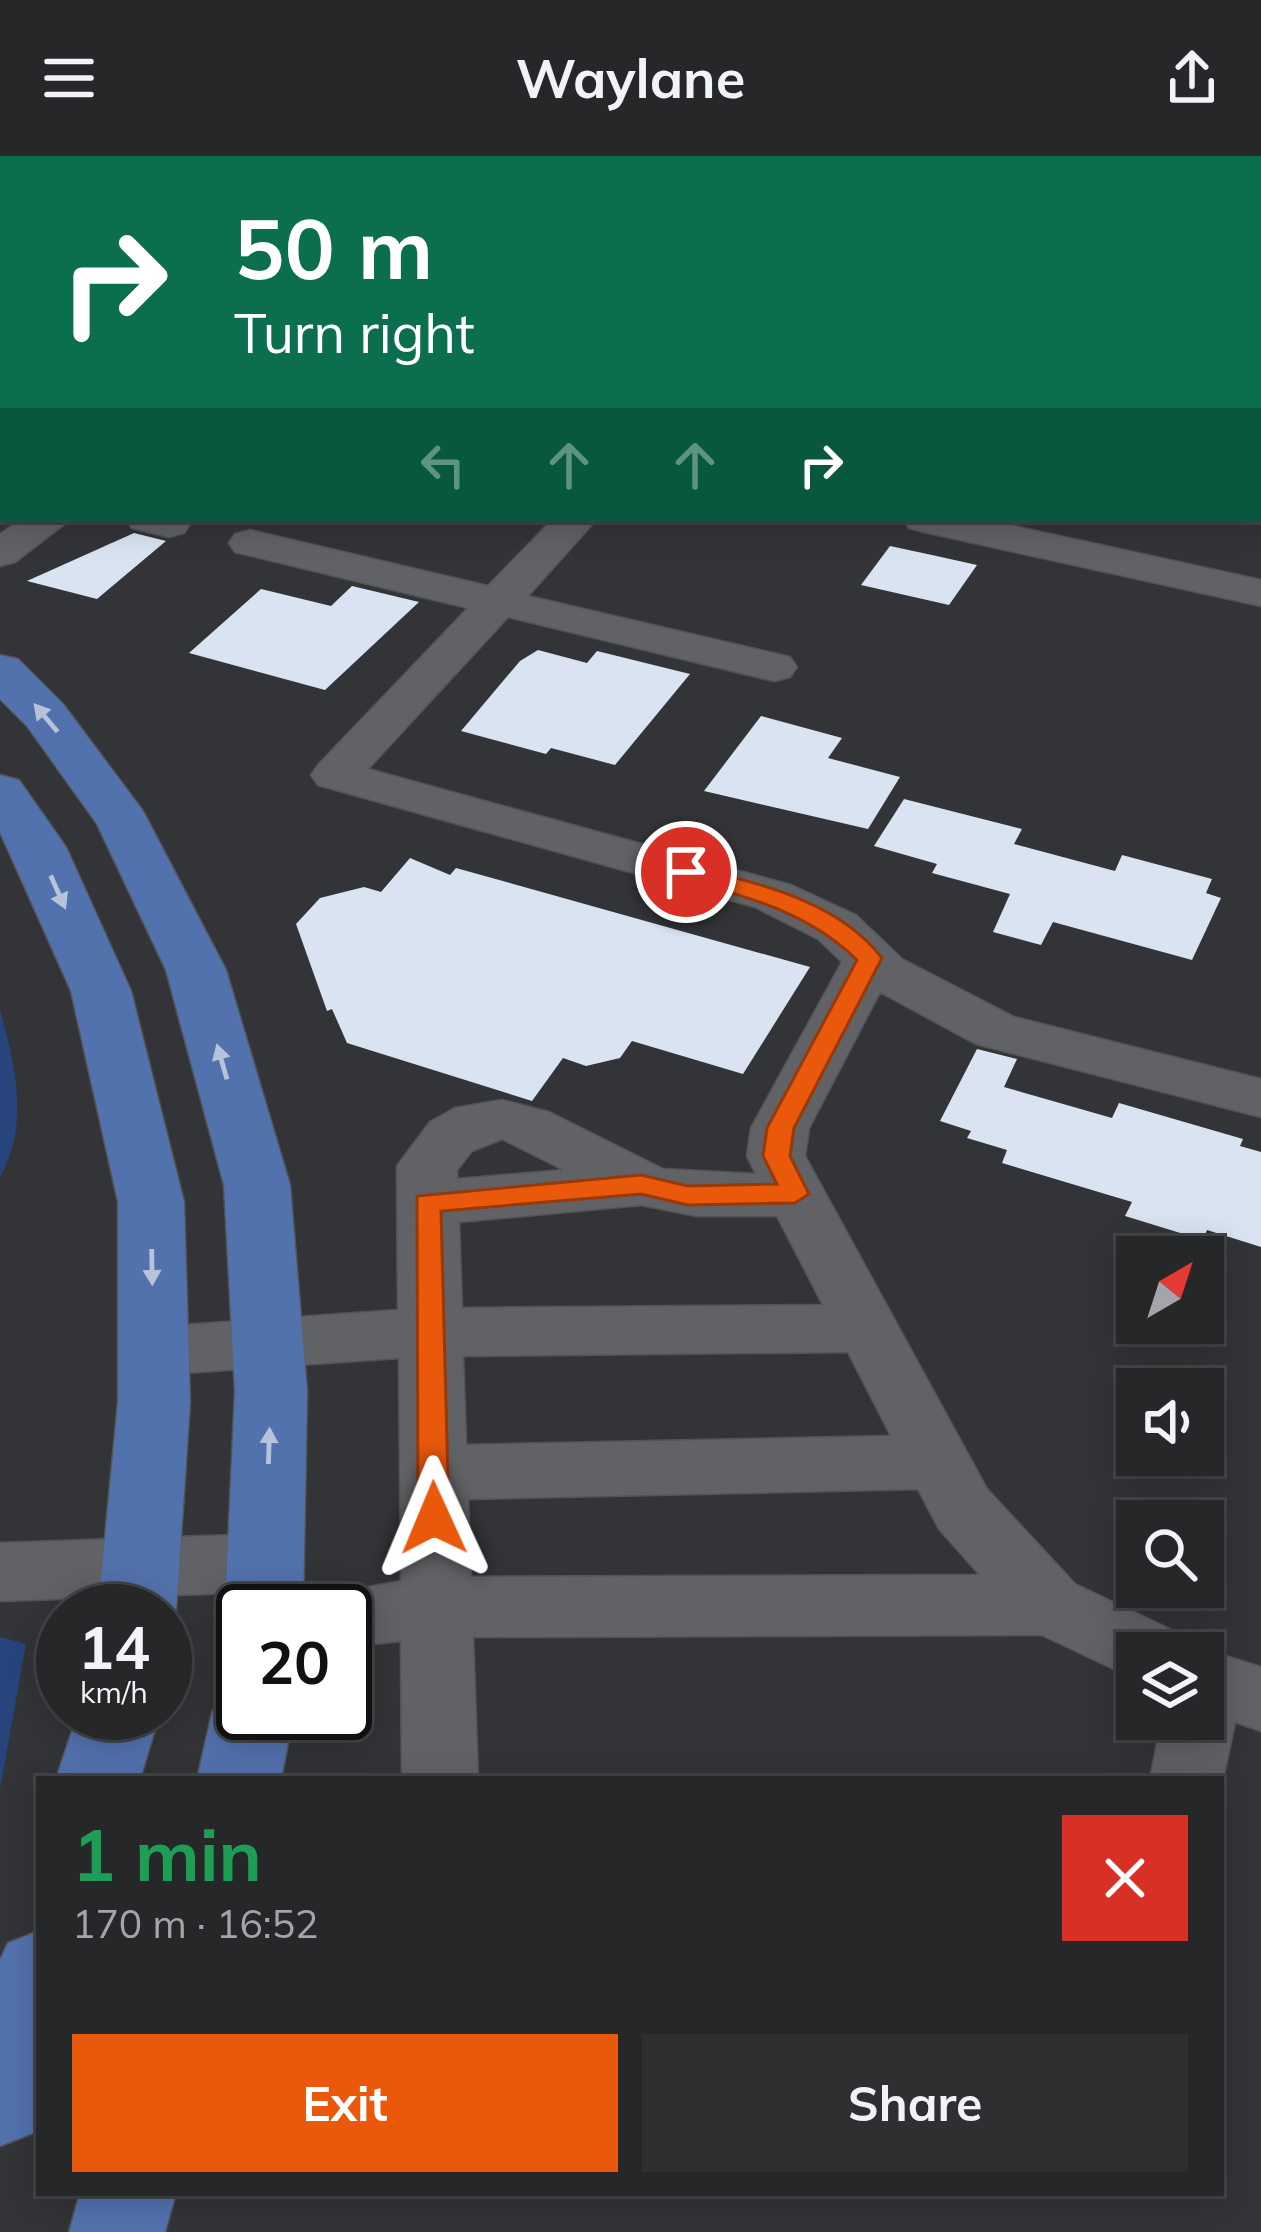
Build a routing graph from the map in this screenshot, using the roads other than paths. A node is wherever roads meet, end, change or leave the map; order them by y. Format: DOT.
graph roads {
  1 [pos="46,522"];
  2 [pos="573,522"];
  3 [pos="938,522"];
  4 [pos="250,543"];
  5 [pos="0,553"];
  6 [pos="1261,593"];
  7 [pos="497,603"];
  8 [pos="774,667"];
  9 [pos="0,670"];
  10 [pos="0,790"];
  11 [pos="870,958"];
  12 [pos="1261,1098"];
  13 [pos="795,1194"];
  14 [pos="865,1328"];
  15 [pos="430,1332"];
  16 [pos="268,1342"];
  17 [pos="154,1351"];
  18 [pos="938,1462"];
  19 [pos="433,1473"];
  20 [pos="0,1572"];
  21 [pos="93,1584"];
  22 [pos="139,1584"];
  23 [pos="265,1584"];
  24 [pos="1050,1605"];
  25 [pos="436,1607"];
  26 [pos="372,1613"];
  27 [pos="1116,1641"];
  28 [pos="110,1740"];
  29 [pos="247,1740"];
  30 [pos="1194,1740"];
  31 [pos="99,1776"];
  32 [pos="240,1776"];
  33 [pos="440,1776"];
  34 [pos="1188,1776"];
  35 [pos="36,1991"];
  36 [pos="0,2100"];
  37 [pos="127,2196"];
  38 [pos="117,2232"];
  1 -- 5 [label="street"];
  2 -- 7 [label="street"];
  3 -- 6 [label="street"];
  4 -- 7 [label="street"];
  7 -- 8 [label="street"];
  7 -- 11 [label="street"];
  16 -- 9 [label="main road, one-way"];
  10 -- 17 [label="main road, one-way"];
  11 -- 12 [label="street"];
  11 -- 13 [label="street"];
  13 -- 14 [label="street"];
  13 -- 15 [label="street"];
  14 -- 15 [label="street"];
  14 -- 18 [label="street"];
  15 -- 16 [label="street"];
  15 -- 19 [label="street"];
  16 -- 17 [label="street"];
  23 -- 16 [label="main road, one-way"];
  17 -- 22 [label="main road"];
  18 -- 19 [label="street"];
  18 -- 24 [label="street"];
  19 -- 25 [label="street"];
  20 -- 21 [label="street"];
  24 -- 25 [label="street"];
  24 -- 27 [label="street"];
  25 -- 26 [label="street"];
  25 -- 33 [label="street"];
  28 -- 31 [label="main road"];
  29 -- 32 [label="main road"];
  30 -- 34 [label="street"];
  35 -- 36 [label="main road"];
  37 -- 38 [label="main road"];
}
